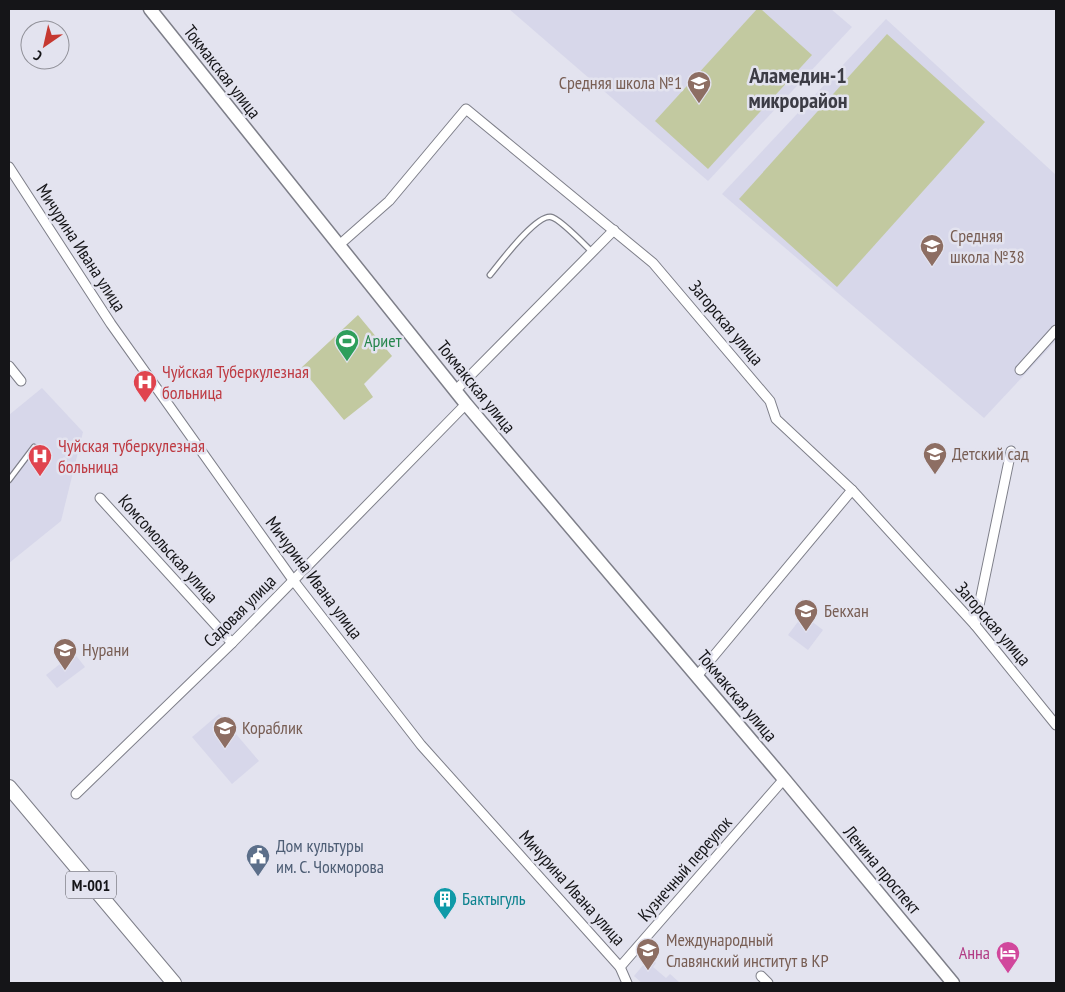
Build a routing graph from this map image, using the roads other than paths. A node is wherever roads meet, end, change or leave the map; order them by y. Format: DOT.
graph roads {
  1 [pos="150,9"];
  2 [pos="9,167"];
  3 [pos="614,230"];
  4 [pos="338,246"];
  5 [pos="592,252"];
  6 [pos="490,275"];
  7 [pos="1056,330"];
  8 [pos="9,366"];
  9 [pos="1020,370"];
  10 [pos="21,381"];
  11 [pos="455,391"];
  12 [pos="466,404"];
  13 [pos="34,447"];
  14 [pos="1011,451"];
  15 [pos="9,480"];
  16 [pos="852,490"];
  17 [pos="100,498"];
  18 [pos="293,580"];
  19 [pos="975,626"];
  20 [pos="232,643"];
  21 [pos="697,676"];
  22 [pos="1056,725"];
  23 [pos="784,779"];
  24 [pos="9,787"];
  25 [pos="76,794"];
  26 [pos="620,966"];
  27 [pos="761,976"];
  28 [pos="174,983"];
  29 [pos="627,983"];
  30 [pos="768,983"];
  31 [pos="953,983"];
  1 -- 4 [label="main road, Токмакская улица"];
  2 -- 18 [label="street, Мичурина Ивана улица"];
  3 -- 4 [label="street, Загорская улица"];
  3 -- 5 [label="street"];
  3 -- 16 [label="street, Загорская улица"];
  4 -- 11 [label="main road, Токмакская улица"];
  5 -- 6 [label="lane"];
  5 -- 11 [label="street"];
  7 -- 9 [label="street"];
  8 -- 10 [label="street"];
  11 -- 12 [label="main road, Токмакская улица"];
  12 -- 18 [label="street, Садовая улица"];
  12 -- 21 [label="main road, Токмакская улица"];
  13 -- 15 [label="lane"];
  14 -- 19 [label="street"];
  16 -- 19 [label="street, Загорская улица"];
  16 -- 21 [label="street"];
  17 -- 20 [label="street, Комсомольская улица"];
  18 -- 20 [label="street, Садовая улица"];
  18 -- 26 [label="street, Мичурина Ивана улица"];
  19 -- 22 [label="street, Загорская улица"];
  20 -- 25 [label="street, Садовая улица"];
  21 -- 23 [label="main road, Токмакская улица"];
  23 -- 26 [label="street, Кузнечный переулок"];
  23 -- 31 [label="main road, Ленина проспект"];
  24 -- 28 [label="main road, М-001"];
  26 -- 29 [label="street, Мичурина Ивана улица"];
  27 -- 30 [label="street"];
}
